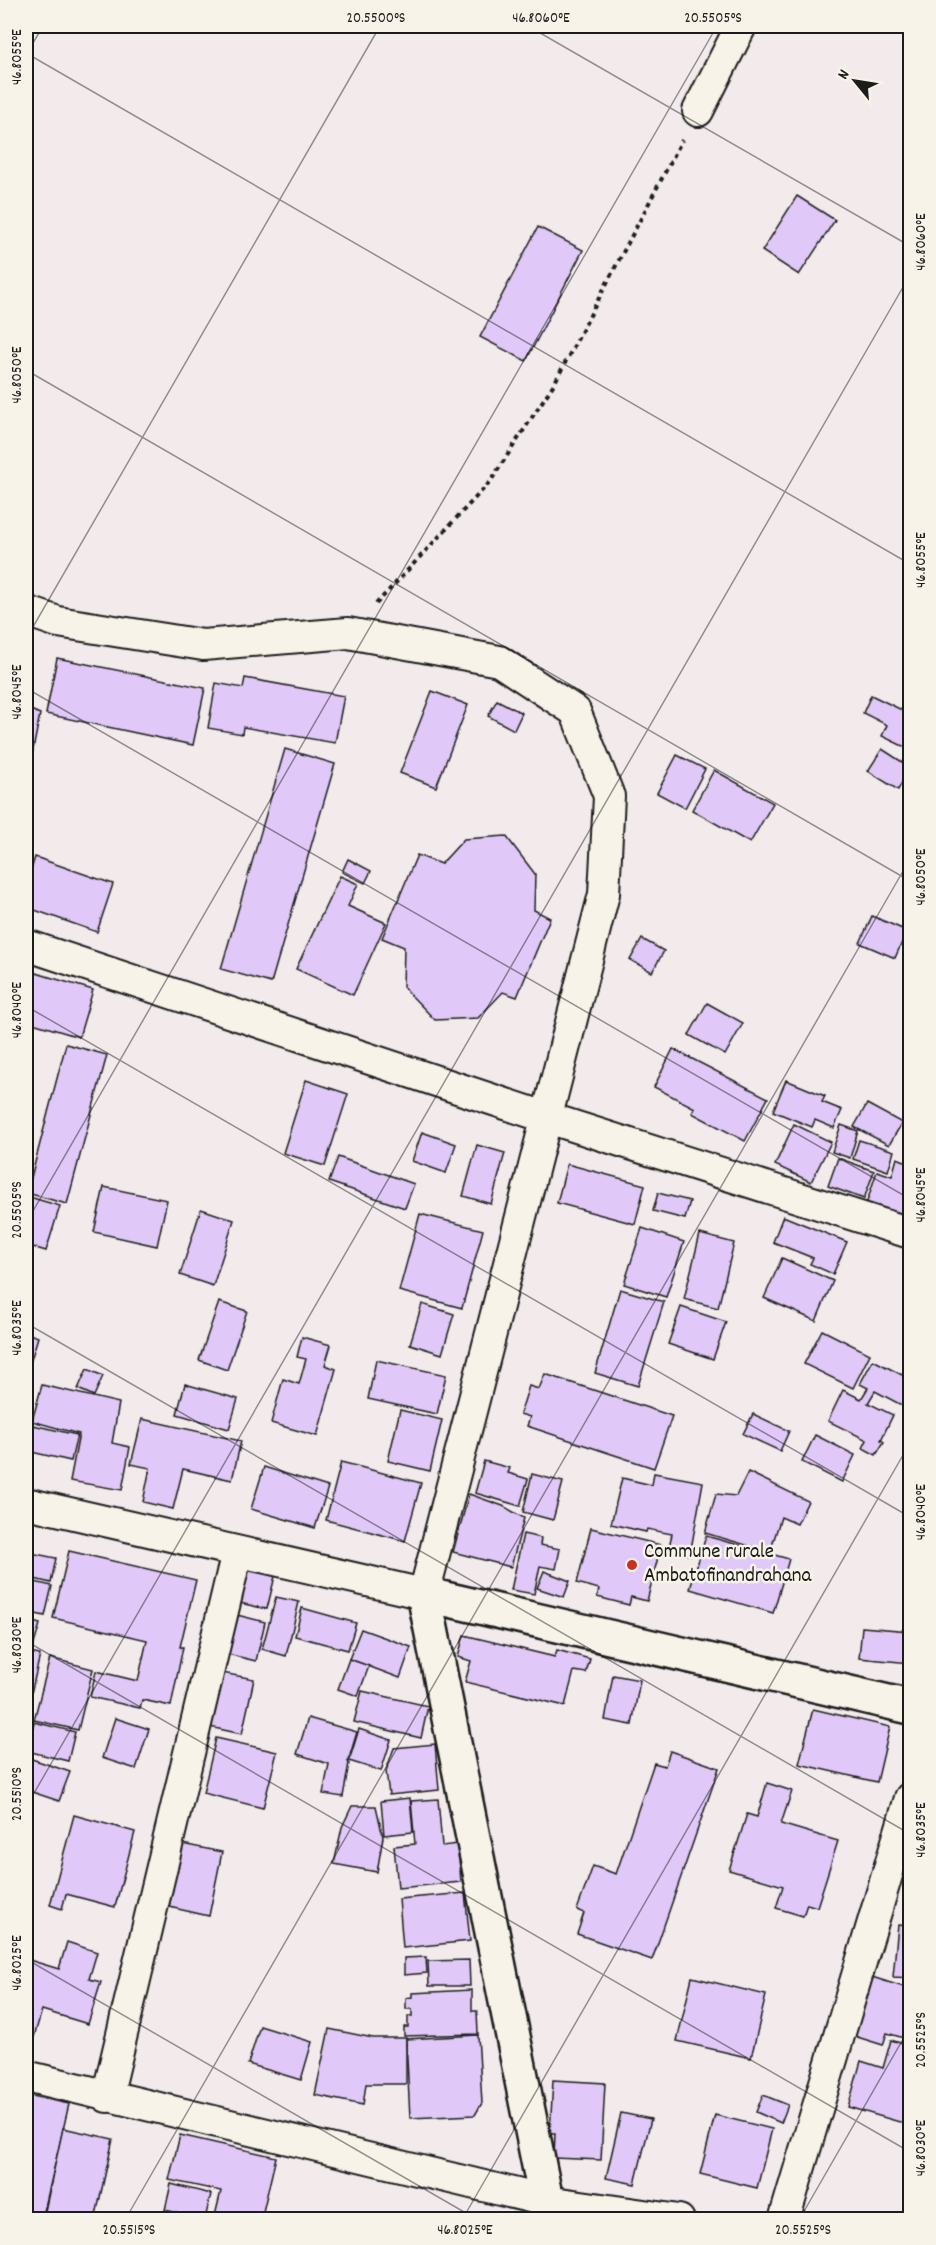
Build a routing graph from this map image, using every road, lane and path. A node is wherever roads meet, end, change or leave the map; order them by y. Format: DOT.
graph roads {
  1 [pos="741,26"];
  2 [pos="698,111"];
  3 [pos="26,611"];
  4 [pos="348,633"];
  5 [pos="26,945"];
  6 [pos="545,1117"];
  7 [pos="910,1233"];
  8 [pos="26,1503"];
  9 [pos="237,1552"];
  10 [pos="424,1594"];
  11 [pos="910,1707"];
  12 [pos="910,1798"];
  13 [pos="26,2076"];
  14 [pos="107,2097"];
  15 [pos="548,2210"];
  16 [pos="679,2220"];
  17 [pos="784,2220"];
  1 -- 2 [label="street"];
  2 -- 4 [label="path"];
  3 -- 4 [label="street"];
  4 -- 6 [label="street"];
  5 -- 6 [label="street"];
  6 -- 7 [label="street"];
  6 -- 10 [label="street"];
  8 -- 9 [label="street"];
  9 -- 10 [label="street"];
  9 -- 14 [label="street"];
  10 -- 11 [label="street"];
  10 -- 15 [label="street"];
  12 -- 17 [label="street"];
  13 -- 14 [label="street"];
  14 -- 15 [label="street"];
  15 -- 16 [label="street"];
}
